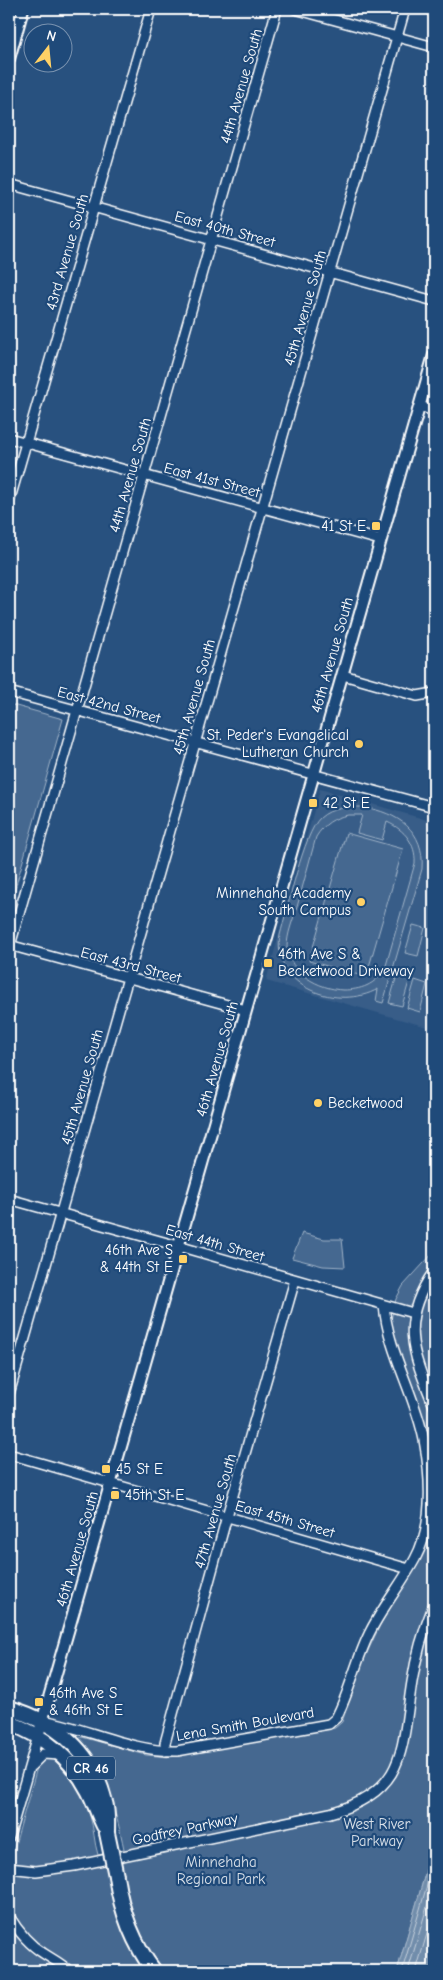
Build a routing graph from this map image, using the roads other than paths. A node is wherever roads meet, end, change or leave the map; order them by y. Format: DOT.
graph roads {
  1 [pos="23,9"];
  2 [pos="150,9"];
  3 [pos="278,9"];
  4 [pos="295,9"];
  5 [pos="405,9"];
  6 [pos="398,36"];
  7 [pos="434,47"];
  8 [pos="9,59"];
  9 [pos="9,184"];
  10 [pos="94,208"];
  11 [pos="212,240"];
  12 [pos="329,271"];
  13 [pos="434,301"];
  14 [pos="434,355"];
  15 [pos="420,406"];
  16 [pos="434,411"];
  17 [pos="9,438"];
  18 [pos="26,443"];
  19 [pos="144,476"];
  20 [pos="9,502"];
  21 [pos="262,508"];
  22 [pos="380,540"];
  23 [pos="343,675"];
  24 [pos="9,692"];
  25 [pos="434,693"];
  26 [pos="76,710"];
  27 [pos="195,743"];
  28 [pos="313,773"];
  29 [pos="434,807"];
  30 [pos="9,947"];
  31 [pos="128,978"];
  32 [pos="246,1010"];
  33 [pos="9,1199"];
  34 [pos="60,1213"];
  35 [pos="178,1246"];
  36 [pos="434,1271"];
  37 [pos="295,1280"];
  38 [pos="384,1305"];
  39 [pos="413,1313"];
  40 [pos="9,1394"];
  41 [pos="434,1406"];
  42 [pos="9,1454"];
  43 [pos="112,1483"];
  44 [pos="227,1516"];
  45 [pos="409,1569"];
  46 [pos="434,1604"];
  47 [pos="9,1708"];
  48 [pos="42,1720"];
  49 [pos="9,1723"];
  50 [pos="38,1736"];
  51 [pos="165,1751"];
  52 [pos="61,1755"];
  53 [pos="27,1770"];
  54 [pos="107,1833"];
  55 [pos="9,1836"];
  56 [pos="9,1868"];
  57 [pos="9,1916"];
  58 [pos="69,1971"];
  59 [pos="154,1971"];
  1 -- 8 [label="street"];
  2 -- 10 [label="street, 43rd Avenue South"];
  3 -- 11 [label="street, 44th Avenue South"];
  4 -- 6 [label="street"];
  5 -- 6 [label="street, 45th Avenue South"];
  6 -- 7 [label="street"];
  6 -- 12 [label="street, 45th Avenue South"];
  9 -- 10 [label="street, East 40th Street"];
  10 -- 11 [label="street, East 40th Street"];
  10 -- 18 [label="street, 43rd Avenue South"];
  11 -- 12 [label="street, East 40th Street"];
  11 -- 19 [label="street, 44th Avenue South"];
  12 -- 13 [label="street, East 40th Street"];
  12 -- 21 [label="street, 45th Avenue South"];
  14 -- 15 [label="street, 46th Avenue South"];
  15 -- 16 [label="street"];
  15 -- 22 [label="street, 46th Avenue South"];
  17 -- 18 [label="street, East 41st Street"];
  18 -- 19 [label="street, East 41st Street"];
  18 -- 20 [label="street, 43rd Avenue South"];
  19 -- 21 [label="street, East 41st Street"];
  19 -- 26 [label="street, 44th Avenue South"];
  21 -- 22 [label="street, East 41st Street"];
  21 -- 27 [label="street, 45th Avenue South"];
  22 -- 23 [label="street, 46th Avenue South"];
  23 -- 25 [label="street"];
  23 -- 28 [label="street, 46th Avenue South"];
  24 -- 26 [label="street, East 42nd Street"];
  26 -- 27 [label="street, East 42nd Street"];
  26 -- 30 [label="street, 44th Avenue South"];
  27 -- 28 [label="street, East 42nd Street"];
  27 -- 31 [label="street, 45th Avenue South"];
  28 -- 29 [label="street, East 42nd Street"];
  28 -- 32 [label="street, 46th Avenue South"];
  30 -- 31 [label="street, East 43rd Street"];
  31 -- 32 [label="street, East 43rd Street"];
  31 -- 34 [label="street, 45th Avenue South"];
  32 -- 35 [label="street, 46th Avenue South"];
  33 -- 34 [label="street, East 44th Street"];
  34 -- 35 [label="street, East 44th Street"];
  34 -- 40 [label="street, 45th Avenue South"];
  35 -- 37 [label="street, East 44th Street"];
  35 -- 43 [label="street, 46th Avenue South"];
  36 -- 39 [label="street"];
  37 -- 38 [label="street, East 44th Street"];
  37 -- 44 [label="street, 47th Avenue South"];
  38 -- 39 [label="street, East 44th Street"];
  38 -- 45 [label="street, Lena Smith Boulevard"];
  39 -- 41 [label="street"];
  42 -- 43 [label="street, East 45th Street"];
  43 -- 44 [label="street, East 45th Street"];
  43 -- 48 [label="street, 46th Avenue South"];
  44 -- 45 [label="street, East 45th Street"];
  44 -- 51 [label="street, 47th Avenue South"];
  45 -- 51 [label="street, Lena Smith Boulevard"];
  46 -- 56 [label="street, Godfrey Parkway"];
  47 -- 48 [label="main road, CR 46"];
  48 -- 50 [label="street, 46th Avenue South"];
  48 -- 51 [label="street, Lena Smith Boulevard"];
  48 -- 54 [label="main road, CR 46"];
  49 -- 50 [label="main road, CR 46"];
  50 -- 52 [label="main road, CR 46"];
  50 -- 53 [label="street, 46th Avenue South"];
  52 -- 53 [label="street"];
  52 -- 54 [label="main road, CR 46"];
  53 -- 55 [label="street, 46th Avenue South"];
  54 -- 59 [label="main road, CR 46, bridge"];
  57 -- 58 [label="street"];
}
